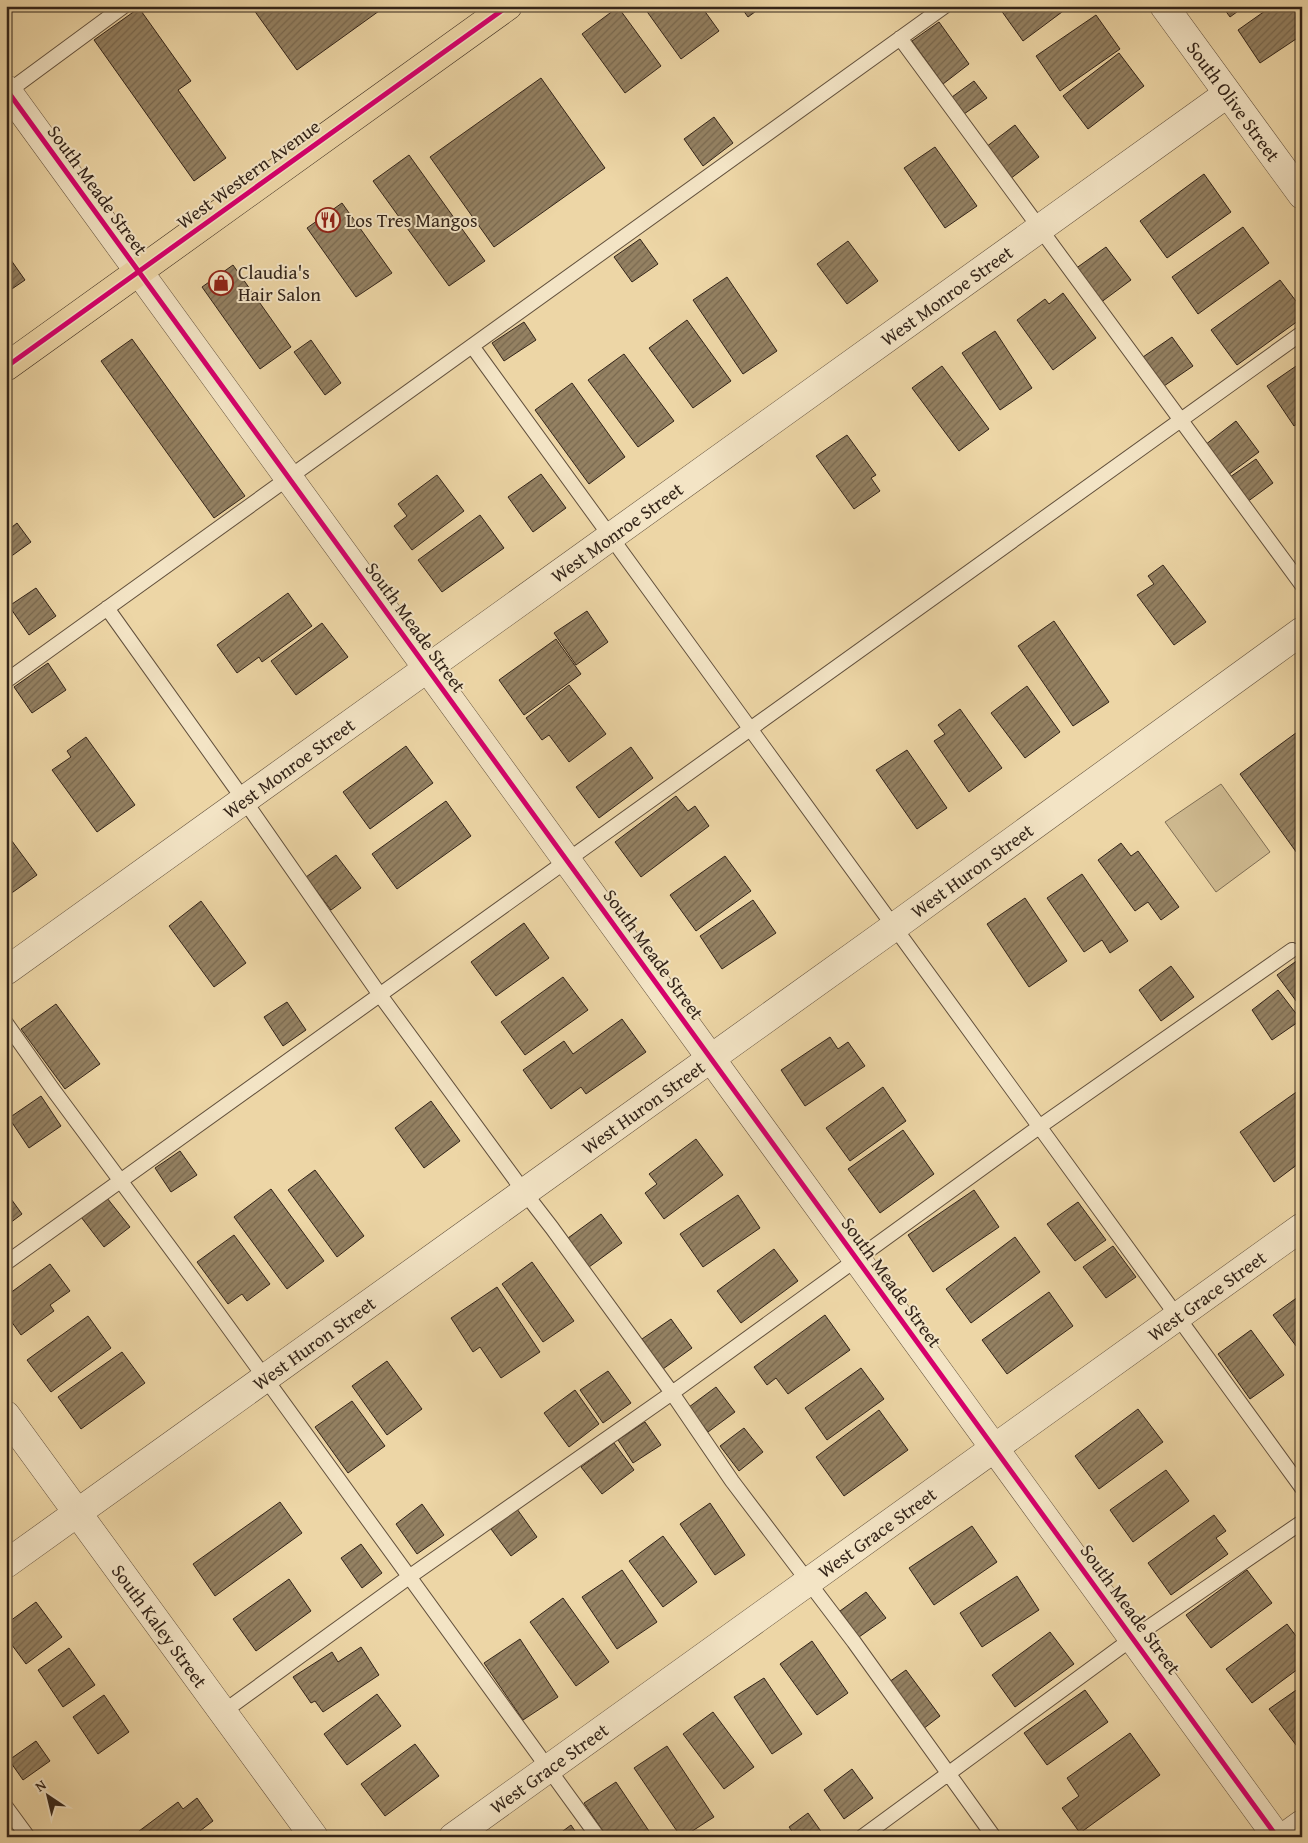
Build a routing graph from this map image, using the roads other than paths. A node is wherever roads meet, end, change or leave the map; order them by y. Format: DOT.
graph roads {
  1 [pos="124,6"];
  2 [pos="508,6"];
  3 [pos="944,6"];
  4 [pos="1164,6"];
  5 [pos="900,38"];
  6 [pos="7,91"];
  7 [pos="1228,94"];
  8 [pos="1302,195"];
  9 [pos="1040,228"];
  10 [pos="138,271"];
  11 [pos="1302,333"];
  12 [pos="472,346"];
  13 [pos="6,367"];
  14 [pos="1181,420"];
  15 [pos="289,478"];
  16 [pos="611,537"];
  17 [pos="1302,585"];
  18 [pos="107,608"];
  19 [pos="1302,631"];
  20 [pos="427,668"];
  21 [pos="6,681"];
  22 [pos="750,729"];
  23 [pos="244,800"];
  24 [pos="567,861"];
  25 [pos="894,927"];
  26 [pos="1292,950"];
  27 [pos="6,971"];
  28 [pos="380,995"];
  29 [pos="6,1023"];
  30 [pos="711,1059"];
  31 [pos="1039,1127"];
  32 [pos="121,1181"];
  33 [pos="524,1192"];
  34 [pos="1302,1227"];
  35 [pos="857,1260"];
  36 [pos="6,1263"];
  37 [pos="1177,1317"];
  38 [pos="264,1379"];
  39 [pos="672,1393"];
  40 [pos="6,1415"];
  41 [pos="994,1448"];
  42 [pos="1302,1488"];
  43 [pos="77,1513"];
  44 [pos="1302,1522"];
  45 [pos="6,1564"];
  46 [pos="409,1577"];
  47 [pos="808,1582"];
  48 [pos="1133,1638"];
  49 [pos="223,1712"];
  50 [pos="549,1768"];
  51 [pos="949,1774"];
  52 [pos="6,1807"];
  53 [pos="1302,1824"];
  54 [pos="28,1837"];
  55 [pos="314,1837"];
  56 [pos="453,1837"];
  57 [pos="598,1837"];
  58 [pos="862,1837"];
  59 [pos="994,1837"];
  60 [pos="1277,1837"];
  61 [pos="1284,1837"];
  1 -- 6 [label="lane"];
  2 -- 10 [label="main road, West Western Avenue"];
  3 -- 5 [label="lane"];
  4 -- 7 [label="street, South Olive Street"];
  5 -- 9 [label="lane"];
  5 -- 12 [label="lane"];
  6 -- 10 [label="street, South Meade Street"];
  7 -- 8 [label="street, South Olive Street"];
  7 -- 9 [label="street, West Monroe Street"];
  9 -- 14 [label="lane"];
  9 -- 16 [label="street, West Monroe Street"];
  10 -- 13 [label="main road, West Western Avenue"];
  10 -- 15 [label="street, South Meade Street"];
  11 -- 14 [label="lane"];
  12 -- 15 [label="lane"];
  12 -- 16 [label="lane"];
  14 -- 17 [label="lane"];
  14 -- 22 [label="lane"];
  15 -- 18 [label="lane"];
  15 -- 20 [label="street, South Meade Street"];
  16 -- 20 [label="street, West Monroe Street"];
  16 -- 22 [label="lane"];
  18 -- 21 [label="lane"];
  18 -- 23 [label="lane"];
  19 -- 25 [label="street, West Huron Street"];
  20 -- 23 [label="street, West Monroe Street"];
  20 -- 24 [label="street, South Meade Street"];
  22 -- 24 [label="lane"];
  22 -- 25 [label="lane"];
  23 -- 27 [label="street, West Monroe Street"];
  23 -- 28 [label="lane"];
  24 -- 28 [label="lane"];
  24 -- 30 [label="street, South Meade Street"];
  25 -- 30 [label="street, West Huron Street"];
  25 -- 31 [label="lane"];
  26 -- 31 [label="lane"];
  28 -- 32 [label="lane"];
  28 -- 33 [label="lane"];
  29 -- 32 [label="lane"];
  30 -- 33 [label="street, West Huron Street"];
  30 -- 35 [label="street, South Meade Street"];
  31 -- 35 [label="lane"];
  31 -- 37 [label="lane"];
  32 -- 36 [label="lane"];
  32 -- 38 [label="lane"];
  33 -- 38 [label="street, West Huron Street"];
  33 -- 39 [label="lane"];
  34 -- 37 [label="street, West Grace Street"];
  35 -- 39 [label="lane"];
  35 -- 41 [label="street, South Meade Street"];
  37 -- 41 [label="street, West Grace Street"];
  37 -- 42 [label="lane"];
  38 -- 43 [label="street, West Huron Street"];
  38 -- 46 [label="lane"];
  39 -- 46 [label="lane"];
  39 -- 47 [label="lane"];
  40 -- 43 [label="street, South Kaley Street"];
  41 -- 47 [label="street, West Grace Street"];
  41 -- 48 [label="street, South Meade Street"];
  43 -- 45 [label="street, West Huron Street"];
  43 -- 49 [label="street, South Kaley Street"];
  44 -- 48 [label="lane"];
  46 -- 49 [label="lane"];
  46 -- 50 [label="lane"];
  47 -- 50 [label="street, West Grace Street"];
  47 -- 51 [label="lane"];
  48 -- 51 [label="lane"];
  48 -- 60 [label="street, South Meade Street"];
  49 -- 55 [label="street, South Kaley Street"];
  50 -- 56 [label="street, West Grace Street"];
  50 -- 57 [label="lane"];
  51 -- 58 [label="lane"];
  51 -- 59 [label="lane"];
  52 -- 54 [label="lane"];
  53 -- 61 [label="street"];
}
